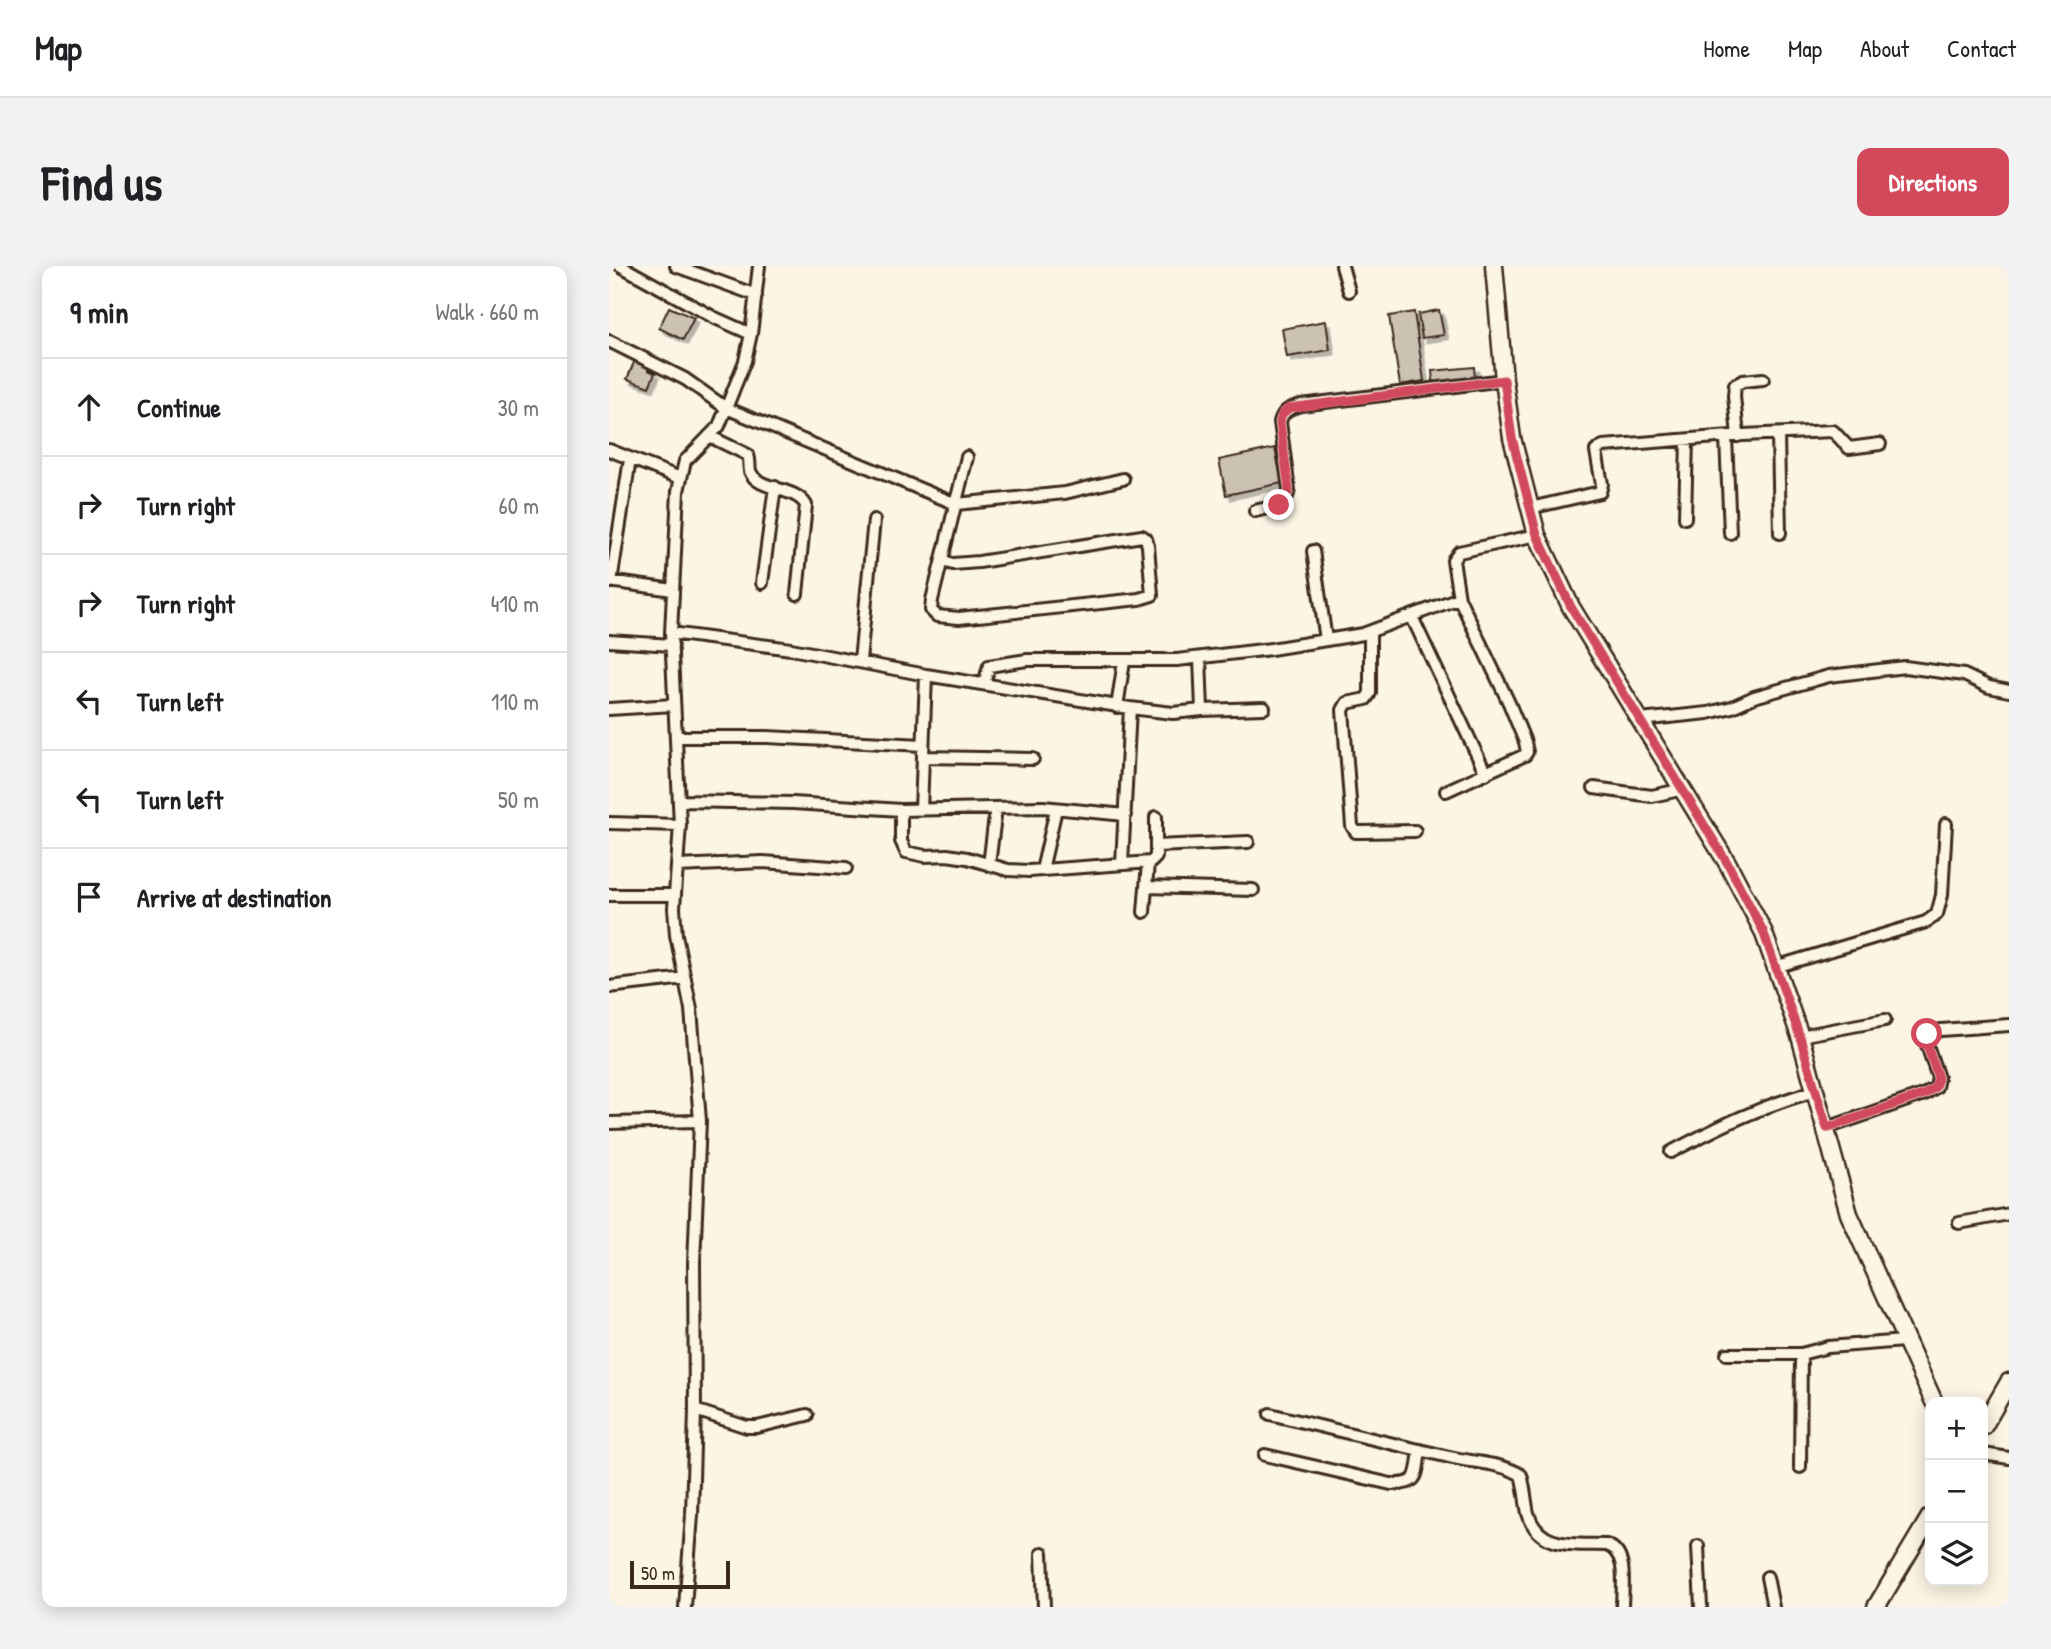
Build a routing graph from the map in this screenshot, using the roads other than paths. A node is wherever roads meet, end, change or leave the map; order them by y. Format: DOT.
graph roads {
  1 [pos="621,266"];
  2 [pos="676,266"];
  3 [pos="759,266"];
  4 [pos="1342,266"];
  5 [pos="1494,266"];
  6 [pos="1349,291"];
  7 [pos="756,295"];
  8 [pos="751,334"];
  9 [pos="609,341"];
  10 [pos="1763,379"];
  11 [pos="1504,380"];
  12 [pos="726,408"];
  13 [pos="1778,434"];
  14 [pos="709,436"];
  15 [pos="1732,436"];
  16 [pos="1687,440"];
  17 [pos="1880,444"];
  18 [pos="609,450"];
  19 [pos="967,457"];
  20 [pos="630,459"];
  21 [pos="680,478"];
  22 [pos="1123,479"];
  23 [pos="775,487"];
  24 [pos="956,504"];
  25 [pos="1530,508"];
  26 [pos="1255,511"];
  27 [pos="1685,518"];
  28 [pos="874,520"];
  29 [pos="1730,533"];
  30 [pos="1780,533"];
  31 [pos="1537,535"];
  32 [pos="1313,551"];
  33 [pos="942,561"];
  34 [pos="610,582"];
  35 [pos="762,583"];
  36 [pos="673,590"];
  37 [pos="797,594"];
  38 [pos="1459,598"];
  39 [pos="1412,617"];
  40 [pos="1370,632"];
  41 [pos="671,639"];
  42 [pos="609,640"];
  43 [pos="1326,640"];
  44 [pos="1200,658"];
  45 [pos="860,661"];
  46 [pos="1123,661"];
  47 [pos="926,675"];
  48 [pos="983,684"];
  49 [pos="2009,691"];
  50 [pos="674,705"];
  51 [pos="1117,706"];
  52 [pos="1130,708"];
  53 [pos="1264,708"];
  54 [pos="609,709"];
  55 [pos="1202,710"];
  56 [pos="1640,720"];
  57 [pos="677,737"];
  58 [pos="923,745"];
  59 [pos="924,757"];
  60 [pos="1033,759"];
  61 [pos="1486,774"];
  62 [pos="1594,788"];
  63 [pos="1684,789"];
  64 [pos="1446,791"];
  65 [pos="680,801"];
  66 [pos="996,808"];
  67 [pos="1056,808"];
  68 [pos="901,810"];
  69 [pos="921,810"];
  70 [pos="1125,815"];
  71 [pos="609,817"];
  72 [pos="1156,817"];
  73 [pos="609,823"];
  74 [pos="1946,824"];
  75 [pos="680,825"];
  76 [pos="1415,831"];
  77 [pos="1248,842"];
  78 [pos="1156,846"];
  79 [pos="1148,863"];
  80 [pos="1122,864"];
  81 [pos="989,865"];
  82 [pos="678,866"];
  83 [pos="846,868"];
  84 [pos="1042,870"];
  85 [pos="1146,887"];
  86 [pos="1253,890"];
  87 [pos="609,895"];
  88 [pos="675,895"];
  89 [pos="1144,912"];
  90 [pos="1775,967"];
  91 [pos="685,978"];
  92 [pos="609,987"];
  93 [pos="1885,1020"];
  94 [pos="2009,1025"];
  95 [pos="1800,1037"];
  96 [pos="1815,1091"];
  97 [pos="700,1121"];
  98 [pos="609,1123"];
  99 [pos="1827,1128"];
  100 [pos="1671,1152"];
  101 [pos="2009,1214"];
  102 [pos="1959,1223"];
  103 [pos="1904,1341"];
  104 [pos="1727,1354"];
  105 [pos="1801,1354"];
  106 [pos="2009,1382"];
  107 [pos="1932,1397"];
  108 [pos="2003,1402"];
  109 [pos="695,1410"];
  110 [pos="1271,1414"];
  111 [pos="807,1415"];
  112 [pos="1988,1421"];
  113 [pos="1420,1450"];
  114 [pos="1265,1455"];
  115 [pos="1988,1455"];
  116 [pos="2009,1458"];
  117 [pos="1800,1466"];
  118 [pos="1926,1523"];
  119 [pos="1698,1546"];
  120 [pos="1042,1553"];
  121 [pos="1767,1577"];
  122 [pos="685,1607"];
  123 [pos="1044,1607"];
  124 [pos="1622,1607"];
  125 [pos="1701,1607"];
  126 [pos="1773,1607"];
  127 [pos="1876,1607"];
  1 -- 8 [label="street"];
  2 -- 7 [label="street"];
  3 -- 7 [label="street"];
  4 -- 6 [label="street"];
  5 -- 11 [label="street"];
  7 -- 8 [label="street"];
  8 -- 12 [label="street"];
  9 -- 12 [label="street"];
  10 -- 15 [label="street"];
  11 -- 25 [label="street"];
  11 -- 26 [label="street"];
  12 -- 14 [label="street"];
  12 -- 24 [label="street"];
  13 -- 15 [label="street"];
  13 -- 17 [label="street"];
  13 -- 30 [label="street"];
  14 -- 21 [label="street"];
  14 -- 23 [label="street"];
  15 -- 16 [label="street"];
  15 -- 29 [label="street"];
  16 -- 25 [label="street"];
  16 -- 27 [label="street"];
  18 -- 20 [label="street"];
  19 -- 24 [label="street"];
  20 -- 21 [label="street"];
  20 -- 34 [label="street"];
  21 -- 36 [label="street"];
  22 -- 24 [label="street"];
  23 -- 35 [label="street"];
  23 -- 37 [label="street"];
  24 -- 33 [label="street"];
  25 -- 31 [label="street"];
  28 -- 45 [label="street"];
  31 -- 38 [label="street"];
  31 -- 56 [label="street"];
  32 -- 43 [label="street"];
  33 -- 33 [label="street"];
  34 -- 36 [label="street"];
  36 -- 41 [label="street"];
  38 -- 39 [label="street"];
  38 -- 61 [label="street"];
  39 -- 40 [label="street"];
  39 -- 61 [label="street"];
  40 -- 43 [label="street"];
  40 -- 76 [label="street"];
  41 -- 42 [label="street"];
  41 -- 45 [label="street"];
  41 -- 50 [label="street"];
  43 -- 44 [label="street"];
  44 -- 46 [label="street"];
  44 -- 55 [label="street"];
  45 -- 47 [label="street"];
  46 -- 48 [label="street"];
  46 -- 51 [label="street"];
  47 -- 48 [label="street"];
  47 -- 58 [label="street"];
  48 -- 51 [label="street"];
  49 -- 56 [label="street"];
  50 -- 54 [label="street"];
  50 -- 57 [label="street"];
  51 -- 52 [label="street"];
  52 -- 55 [label="street"];
  52 -- 70 [label="street"];
  53 -- 55 [label="street"];
  56 -- 63 [label="street"];
  57 -- 58 [label="street"];
  57 -- 65 [label="street"];
  58 -- 59 [label="street"];
  59 -- 60 [label="street"];
  59 -- 69 [label="street"];
  61 -- 64 [label="street"];
  62 -- 63 [label="street"];
  63 -- 90 [label="street"];
  65 -- 68 [label="street"];
  65 -- 75 [label="street"];
  66 -- 67 [label="street"];
  66 -- 69 [label="street"];
  66 -- 81 [label="street"];
  67 -- 70 [label="street"];
  67 -- 84 [label="street"];
  68 -- 69 [label="street"];
  68 -- 81 [label="street"];
  70 -- 80 [label="street"];
  71 -- 73 [label="street"];
  72 -- 78 [label="street"];
  73 -- 75 [label="street"];
  74 -- 90 [label="street"];
  75 -- 82 [label="street"];
  77 -- 78 [label="street"];
  78 -- 79 [label="street"];
  79 -- 80 [label="street"];
  79 -- 85 [label="street"];
  80 -- 84 [label="street"];
  81 -- 84 [label="street"];
  82 -- 83 [label="street"];
  82 -- 88 [label="street"];
  85 -- 86 [label="street"];
  85 -- 89 [label="street"];
  87 -- 88 [label="street"];
  88 -- 91 [label="street"];
  90 -- 95 [label="street"];
  91 -- 92 [label="street"];
  91 -- 97 [label="street"];
  93 -- 95 [label="street"];
  94 -- 99 [label="street"];
  95 -- 96 [label="street"];
  96 -- 99 [label="street"];
  96 -- 100 [label="street"];
  97 -- 98 [label="street"];
  97 -- 109 [label="street"];
  99 -- 103 [label="street"];
  101 -- 102 [label="street"];
  103 -- 105 [label="street"];
  103 -- 107 [label="street"];
  104 -- 105 [label="street"];
  105 -- 117 [label="street"];
  106 -- 108 [label="street"];
  108 -- 112 [label="street"];
  109 -- 111 [label="street"];
  109 -- 122 [label="street"];
  110 -- 113 [label="street"];
  113 -- 114 [label="street"];
  113 -- 124 [label="street"];
  115 -- 116 [label="street"];
  118 -- 127 [label="street"];
  119 -- 125 [label="street"];
  120 -- 123 [label="street"];
  121 -- 126 [label="street"];
}
